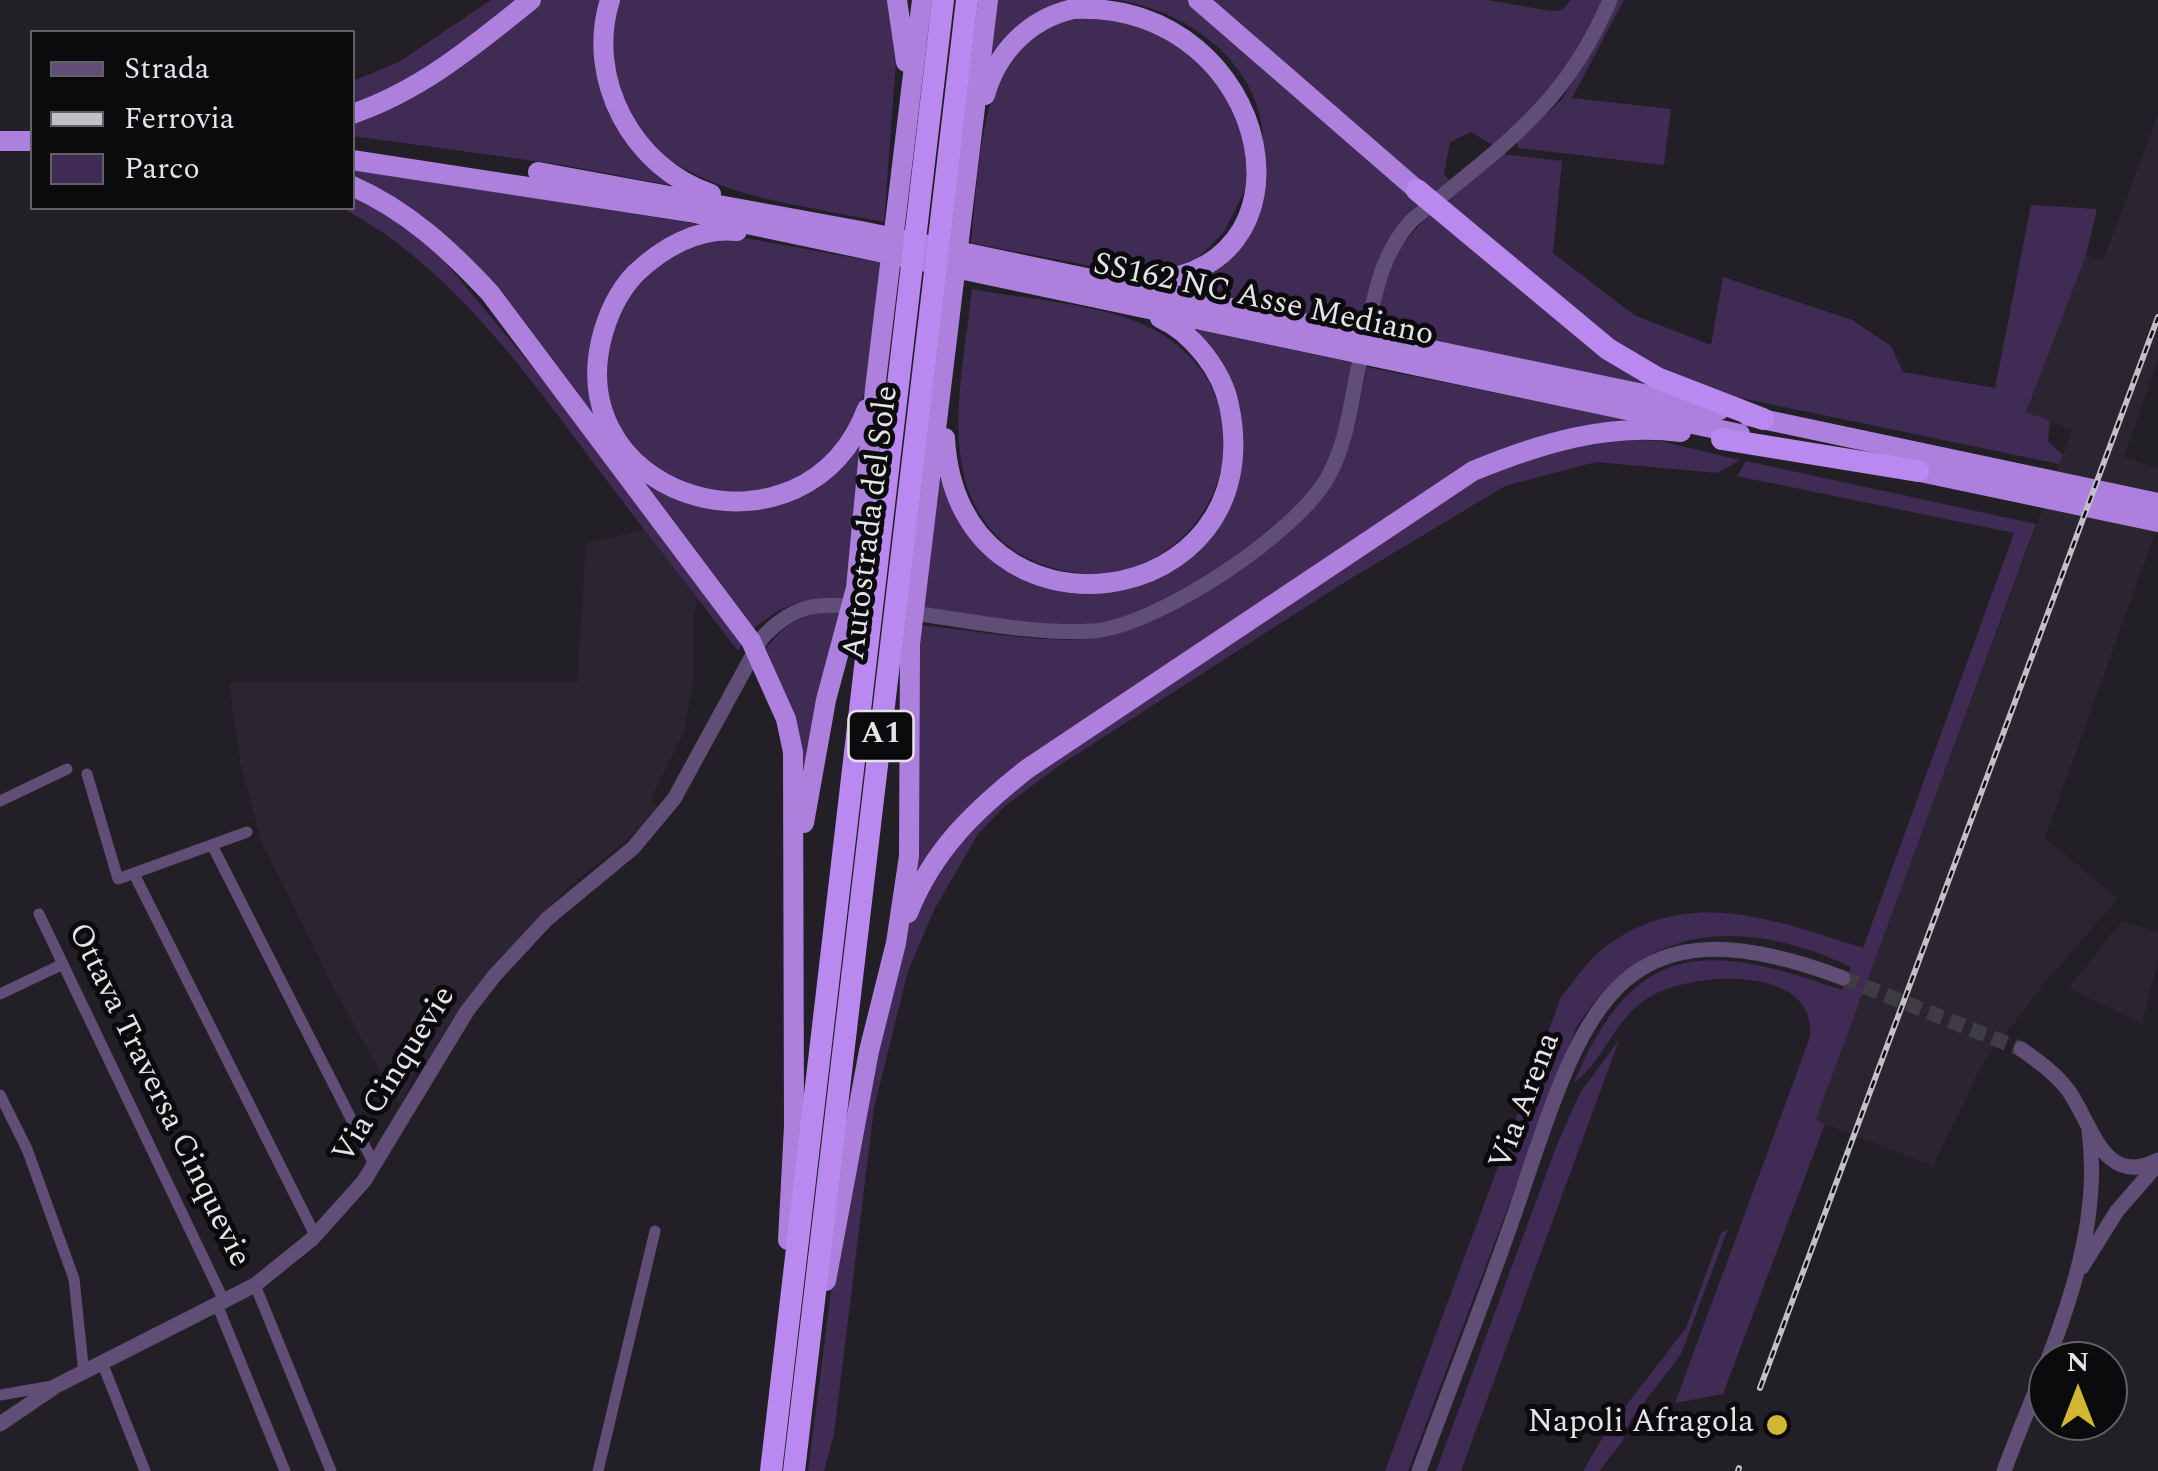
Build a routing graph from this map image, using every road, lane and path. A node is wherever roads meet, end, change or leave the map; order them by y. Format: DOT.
graph roads {
  1 [pos="531,0"];
  2 [pos="610,0"];
  3 [pos="897,0"];
  4 [pos="922,0"];
  5 [pos="944,0"];
  6 [pos="967,0"];
  7 [pos="988,0"];
  8 [pos="1198,0"];
  9 [pos="1610,0"];
  10 [pos="908,108"];
  11 [pos="355,113"];
  12 [pos="0,128"];
  13 [pos="30,128"];
  14 [pos="0,140"];
  15 [pos="30,141"];
  16 [pos="970,145"];
  17 [pos="355,146"];
  18 [pos="355,160"];
  19 [pos="355,188"];
  20 [pos="1417,190"];
  21 [pos="803,229"];
  22 [pos="989,267"];
  23 [pos="1090,280"];
  24 [pos="1135,307"];
  25 [pos="1368,325"];
  26 [pos="1360,365"];
  27 [pos="875,389"];
  28 [pos="942,394"];
  29 [pos="1763,419"];
  30 [pos="1725,422"];
  31 [pos="1918,471"];
  32 [pos="2158,503"];
  33 [pos="2158,522"];
  34 [pos="67,769"];
  35 [pos="87,774"];
  36 [pos="0,801"];
  37 [pos="247,832"];
  38 [pos="212,845"];
  39 [pos="134,874"];
  40 [pos="794,892"];
  41 [pos="39,914"];
  42 [pos="896,943"];
  43 [pos="63,964"];
  44 [pos="1843,978"];
  45 [pos="0,994"];
  46 [pos="2020,1048"];
  47 [pos="0,1095"];
  48 [pos="3,1109"];
  49 [pos="2089,1131"];
  50 [pos="2158,1162"];
  51 [pos="374,1164"];
  52 [pos="656,1232"];
  53 [pos="315,1235"];
  54 [pos="2075,1279"];
  55 [pos="255,1285"];
  56 [pos="222,1305"];
  57 [pos="103,1365"];
  58 [pos="84,1374"];
  59 [pos="56,1386"];
  60 [pos="0,1395"];
  61 [pos="780,1406"];
  62 [pos="0,1424"];
  63 [pos="145,1471"];
  64 [pos="285,1471"];
  65 [pos="331,1471"];
  66 [pos="598,1471"];
  67 [pos="772,1471"];
  68 [pos="795,1471"];
  69 [pos="1419,1471"];
  70 [pos="2004,1471"];
  1 -- 11 [label="highway"];
  2 -- 21 [label="highway"];
  3 -- 10 [label="highway"];
  4 -- 10 [label="highway"];
  5 -- 61 [label="highway, Autostrada del Sole / A1"];
  6 -- 68 [label="highway, Autostrada del Sole / A1"];
  7 -- 16 [label="highway"];
  8 -- 20 [label="highway"];
  9 -- 25 [label="street"];
  10 -- 27 [label="highway"];
  12 -- 13 [label="highway"];
  14 -- 15 [label="highway"];
  16 -- 23 [label="highway"];
  16 -- 28 [label="highway"];
  17 -- 21 [label="highway, SS162 NC Asse Mediano"];
  18 -- 21 [label="highway, SS162 NC Asse Mediano"];
  19 -- 40 [label="highway"];
  20 -- 30 [label="highway"];
  21 -- 22 [label="highway, SS162 NC Asse Mediano"];
  21 -- 27 [label="highway"];
  22 -- 23 [label="highway, SS162 NC Asse Mediano"];
  22 -- 24 [label="highway, SS162 NC Asse Mediano"];
  23 -- 30 [label="highway, SS162 NC Asse Mediano"];
  24 -- 28 [label="highway"];
  24 -- 30 [label="highway, SS162 NC Asse Mediano"];
  26 -- 51 [label="street, Via Cinquevie"];
  27 -- 40 [label="highway"];
  28 -- 42 [label="highway"];
  29 -- 30 [label="highway"];
  29 -- 32 [label="highway"];
  30 -- 31 [label="highway"];
  30 -- 42 [label="highway"];
  31 -- 33 [label="highway"];
  34 -- 36 [label="street"];
  35 -- 39 [label="street"];
  37 -- 38 [label="street"];
  38 -- 39 [label="street"];
  38 -- 51 [label="street"];
  39 -- 53 [label="street"];
  40 -- 61 [label="highway"];
  41 -- 43 [label="street, Ottava Traversa Cinquevie"];
  42 -- 68 [label="highway"];
  43 -- 45 [label="street"];
  43 -- 56 [label="street, Ottava Traversa Cinquevie"];
  44 -- 69 [label="street, Via Arena"];
  46 -- 49 [label="street"];
  47 -- 48 [label="street"];
  48 -- 58 [label="street"];
  49 -- 50 [label="street"];
  49 -- 54 [label="street"];
  50 -- 54 [label="street"];
  51 -- 53 [label="street, Via Cinquevie"];
  52 -- 66 [label="street"];
  53 -- 55 [label="street, Via Cinquevie"];
  54 -- 70 [label="street"];
  55 -- 56 [label="street, Via Cinquevie"];
  55 -- 65 [label="street"];
  56 -- 57 [label="street, Via Cinquevie"];
  56 -- 64 [label="street, Ottava Traversa Cinquevie"];
  57 -- 58 [label="street, Via Cinquevie"];
  57 -- 63 [label="street"];
  58 -- 59 [label="street, Via Cinquevie"];
  59 -- 60 [label="street"];
  59 -- 62 [label="street, Via Cinquevie"];
  61 -- 67 [label="highway, Autostrada del Sole / A1"];
}
